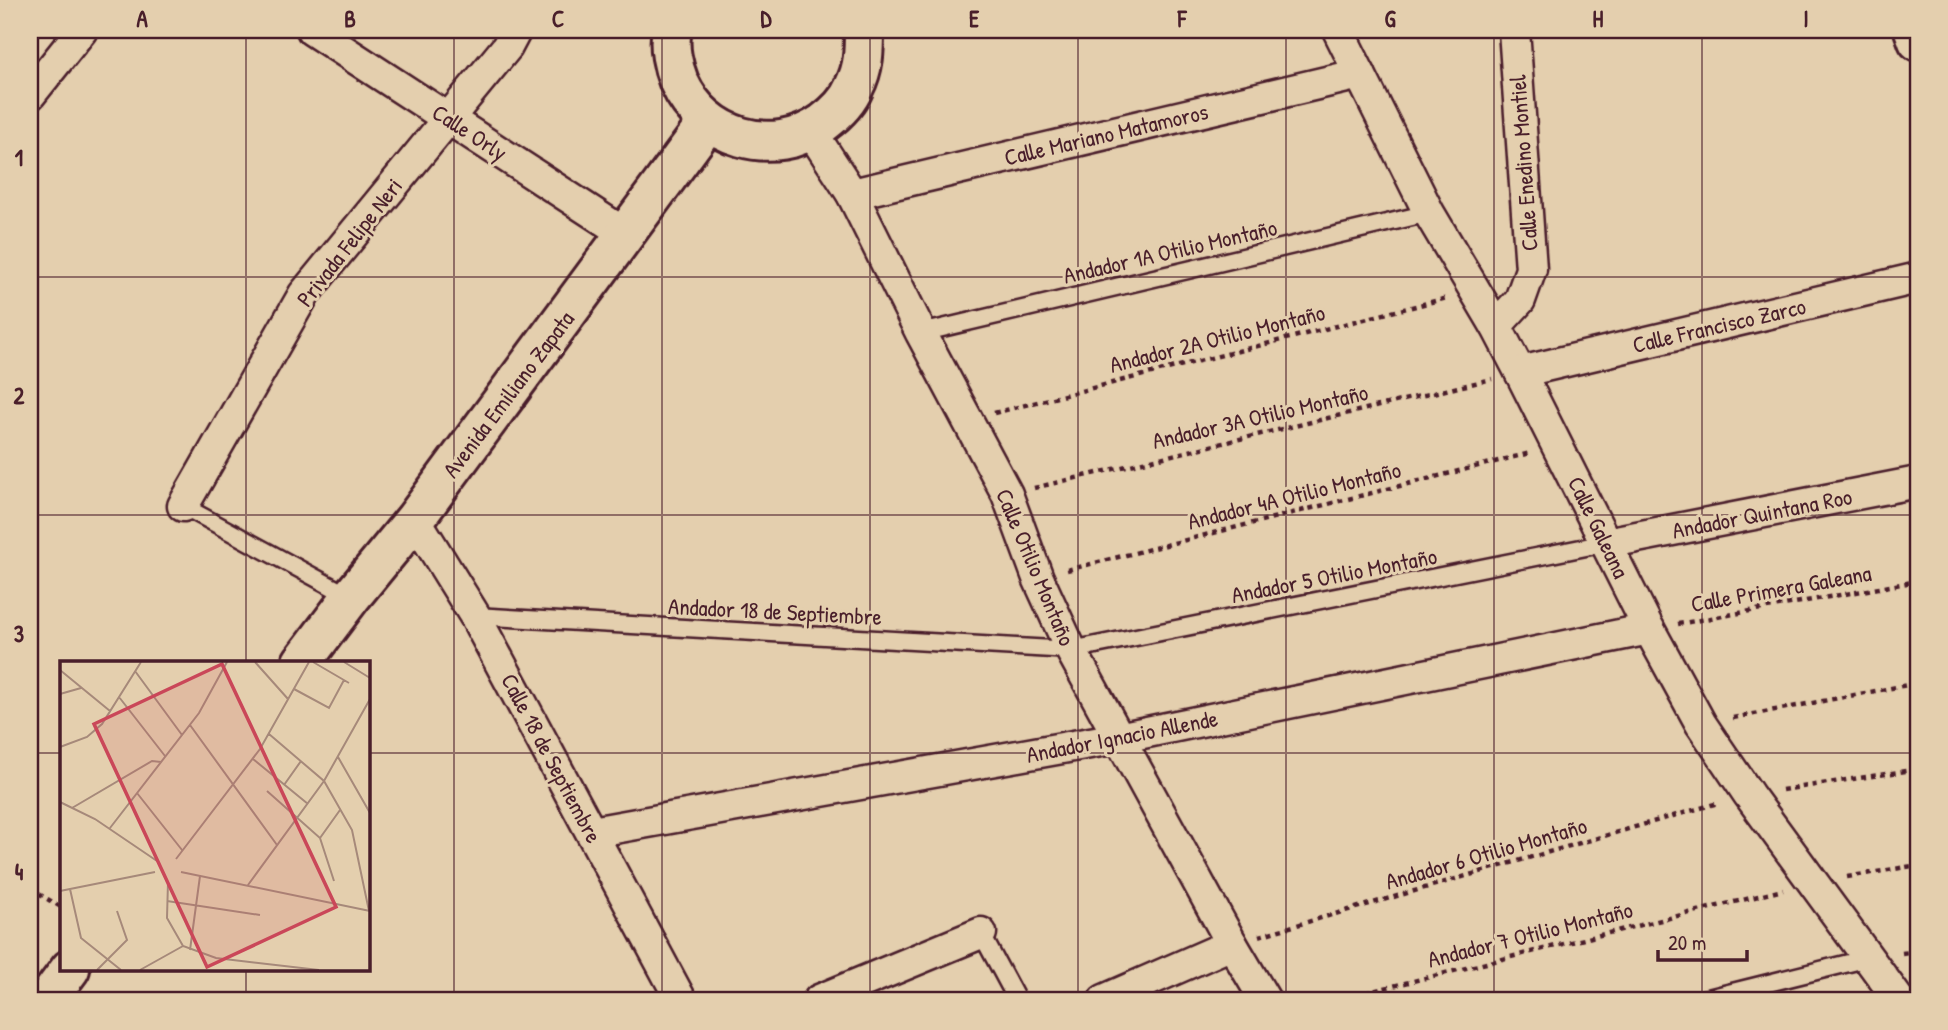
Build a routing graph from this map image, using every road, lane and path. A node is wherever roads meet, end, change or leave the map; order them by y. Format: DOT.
graph roads {
  1 [pos="82,30"];
  2 [pos="312,30"];
  3 [pos="516,30"];
  4 [pos="672,30"];
  5 [pos="864,30"];
  6 [pos="1338,30"];
  7 [pos="1514,30"];
  8 [pos="1914,30"];
  9 [pos="1918,41"];
  10 [pos="1360,74"];
  11 [pos="32,88"];
  12 [pos="449,118"];
  13 [pos="708,122"];
  14 [pos="811,131"];
  15 [pos="852,194"];
  16 [pos="1429,213"];
  17 [pos="627,234"];
  18 [pos="1918,278"];
  19 [pos="1475,291"];
  20 [pos="1496,326"];
  21 [pos="921,332"];
  22 [pos="1520,372"];
  23 [pos="967,419"];
  24 [pos="1558,446"];
  25 [pos="1918,482"];
  26 [pos="1007,494"];
  27 [pos="183,506"];
  28 [pos="415,519"];
  29 [pos="1606,544"];
  30 [pos="1038,578"];
  31 [pos="1918,581"];
  32 [pos="351,597"];
  33 [pos="475,616"];
  34 [pos="1649,629"];
  35 [pos="1072,650"];
  36 [pos="303,661"];
  37 [pos="1918,683"];
  38 [pos="1701,724"];
  39 [pos="1118,738"];
  40 [pos="1918,769"];
  41 [pos="1749,794"];
  42 [pos="592,832"];
  43 [pos="1918,865"];
  44 [pos="1814,882"];
  45 [pos="30,888"];
  46 [pos="60,907"];
  47 [pos="981,933"];
  48 [pos="1232,944"];
  49 [pos="1869,958"];
  50 [pos="69,970"];
  51 [pos="47,1000"];
  52 [pos="681,1000"];
  53 [pos="819,1000"];
  54 [pos="1017,1000"];
  55 [pos="1104,1000"];
  56 [pos="1265,1000"];
  57 [pos="1336,1000"];
  58 [pos="1700,1000"];
  59 [pos="1899,1000"];
  1 -- 11 [label="street"];
  2 -- 12 [label="street, Calle Orly"];
  3 -- 12 [label="street, Privada Felipe Neri"];
  4 -- 13 [label="street"];
  5 -- 14 [label="street"];
  6 -- 10 [label="street, Calle Galeana"];
  7 -- 20 [label="street, Calle Enedino Montiel"];
  8 -- 9 [label="street"];
  10 -- 15 [label="street, Calle Mariano Matamoros"];
  10 -- 16 [label="street, Calle Galeana"];
  12 -- 17 [label="street, Calle Orly"];
  12 -- 27 [label="street, Privada Felipe Neri"];
  13 -- 14 [label="street"];
  13 -- 17 [label="street, Avenida Emiliano Zapata"];
  14 -- 15 [label="street, Calle Otilio Montaño"];
  15 -- 21 [label="street, Calle Otilio Montaño"];
  16 -- 19 [label="street, Calle Galeana"];
  16 -- 21 [label="lane, Andador 1A Otilio Montaño"];
  17 -- 28 [label="street, Avenida Emiliano Zapata"];
  18 -- 22 [label="street, Calle Francisco Zarco"];
  19 -- 20 [label="street, Calle Galeana"];
  19 -- 23 [label="path, Andador 2A Otilio Montaño"];
  20 -- 22 [label="street, Calle Galeana"];
  21 -- 23 [label="street, Calle Otilio Montaño"];
  22 -- 24 [label="street, Calle Galeana"];
  22 -- 26 [label="path, Andador 3A Otilio Montaño"];
  23 -- 26 [label="street, Calle Otilio Montaño"];
  24 -- 29 [label="street, Calle Galeana"];
  24 -- 30 [label="path, Andador 4A Otilio Montaño"];
  25 -- 29 [label="street, Andador Quintana Roo"];
  26 -- 30 [label="street, Calle Otilio Montaño"];
  27 -- 32 [label="lane"];
  28 -- 32 [label="street, Avenida Emiliano Zapata"];
  28 -- 33 [label="street, Calle 18 de Septiembre"];
  29 -- 34 [label="street, Calle Galeana"];
  29 -- 35 [label="lane, Andador 5 Otilio Montaño"];
  30 -- 35 [label="street, Calle Otilio Montaño"];
  31 -- 34 [label="path, Calle Primera Galeana"];
  32 -- 36 [label="street, Avenida Emiliano Zapata"];
  33 -- 35 [label="lane, Andador 18 de Septiembre"];
  33 -- 42 [label="street, Calle 18 de Septiembre"];
  34 -- 38 [label="street, Calle Galeana"];
  34 -- 39 [label="street, Andador Ignacio Allende"];
  35 -- 39 [label="street, Calle Otilio Montaño"];
  37 -- 38 [label="path"];
  38 -- 41 [label="street, Calle Galeana"];
  39 -- 42 [label="street, Andador Ignacio Allende"];
  39 -- 48 [label="street, Calle Otilio Montaño"];
  40 -- 41 [label="path, Andador 6 Otilio Montaño"];
  41 -- 44 [label="street, Calle Galeana"];
  41 -- 48 [label="path, Andador 6 Otilio Montaño"];
  42 -- 52 [label="street, Calle 18 de Septiembre"];
  43 -- 44 [label="path, Andador 7 Otilio Montaño"];
  44 -- 49 [label="street, Calle Galeana"];
  44 -- 57 [label="path, Andador 7 Otilio Montaño"];
  45 -- 46 [label="path"];
  47 -- 53 [label="street"];
  47 -- 54 [label="lane"];
  48 -- 55 [label="street"];
  48 -- 56 [label="street, Calle Otilio Montaño"];
  49 -- 58 [label="lane"];
  49 -- 59 [label="street, Calle Galeana"];
  50 -- 51 [label="street"];
}
